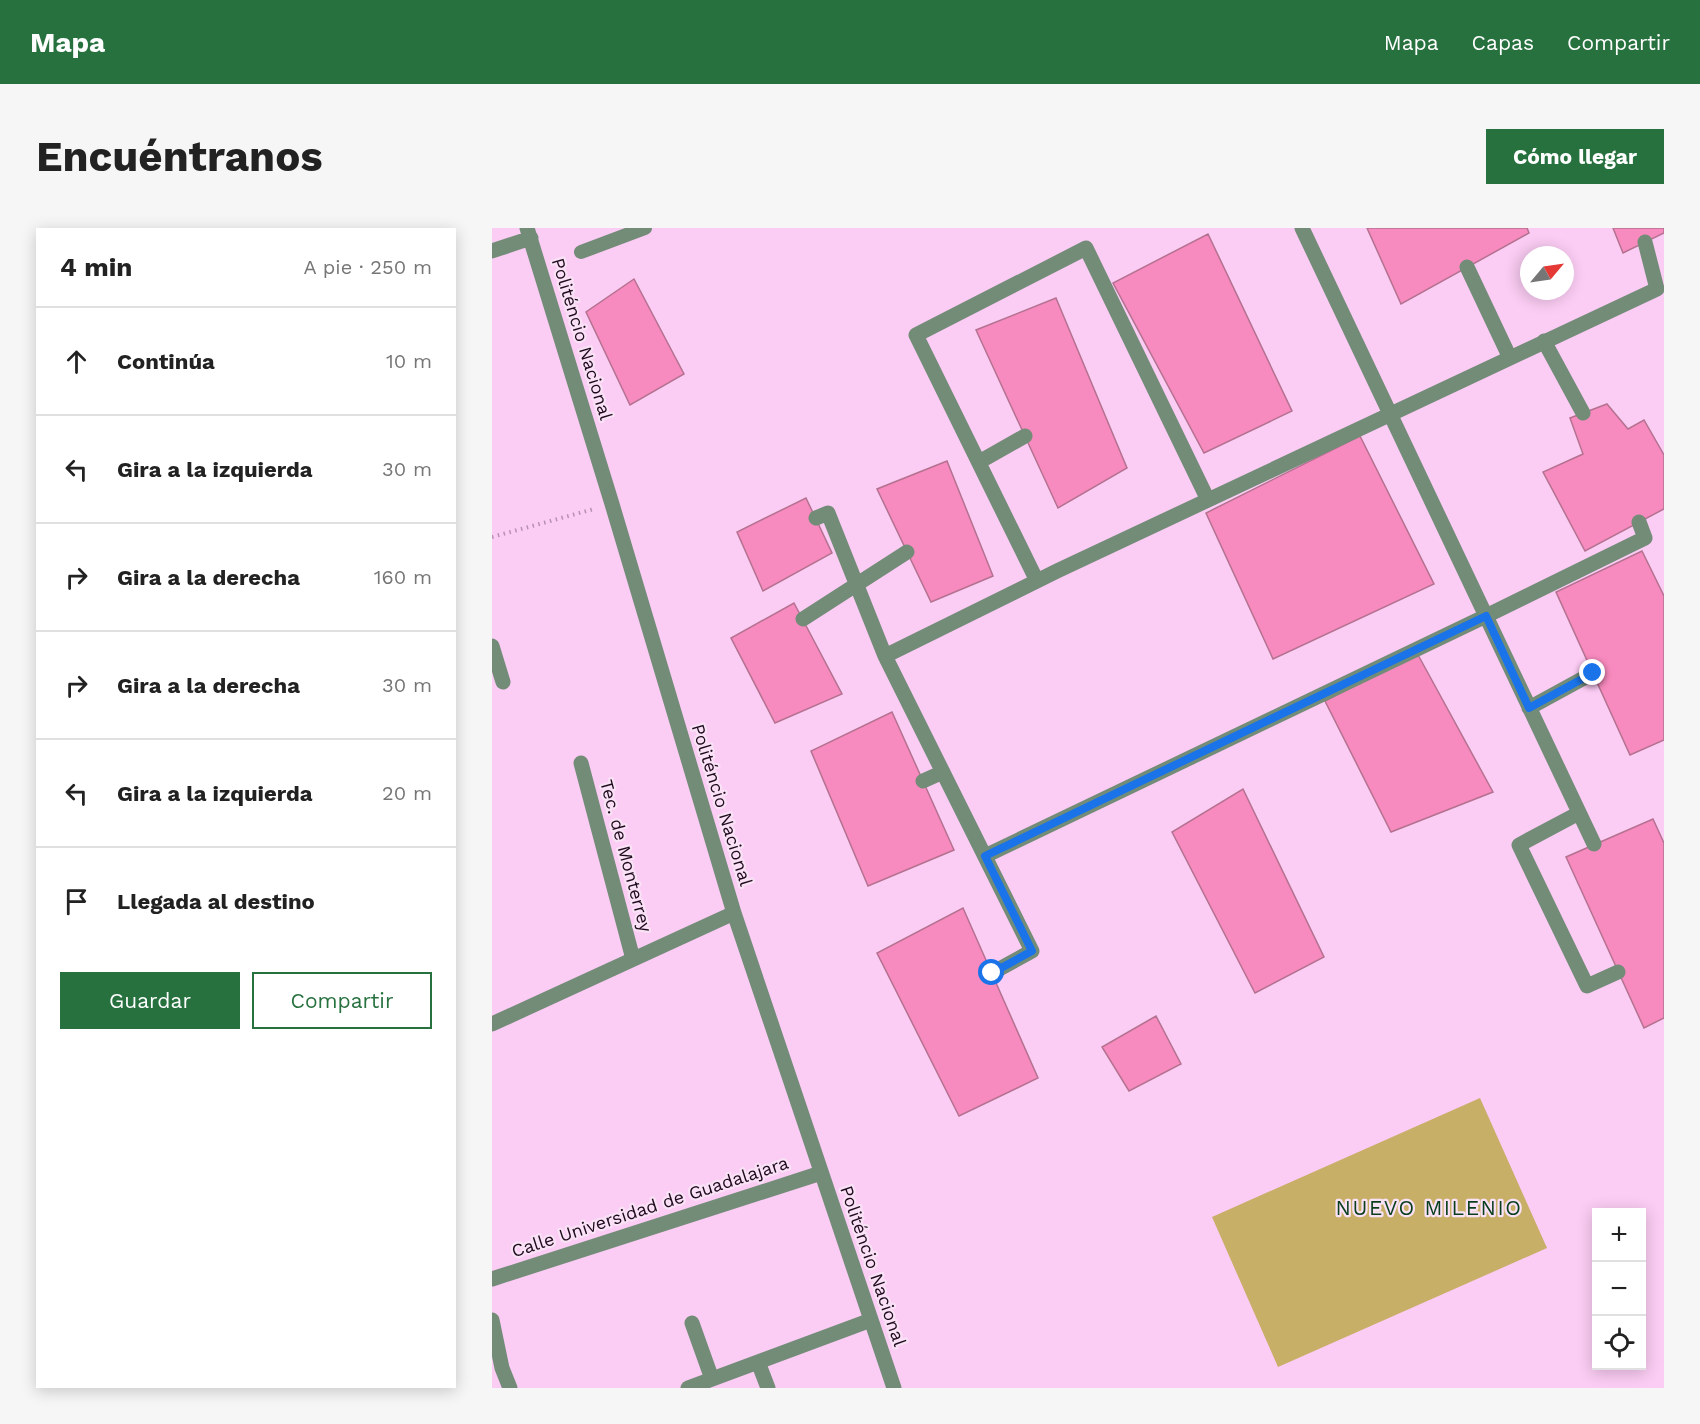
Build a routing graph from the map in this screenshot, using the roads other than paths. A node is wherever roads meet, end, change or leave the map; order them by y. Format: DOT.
graph roads {
  1 [pos="645,228"];
  2 [pos="1302,228"];
  3 [pos="529,233"];
  4 [pos="1646,242"];
  5 [pos="492,250"];
  6 [pos="581,252"];
  7 [pos="1467,267"];
  8 [pos="1544,341"];
  9 [pos="1510,358"];
  10 [pos="1583,413"];
  11 [pos="1390,414"];
  12 [pos="1025,436"];
  13 [pos="979,462"];
  14 [pos="1208,500"];
  15 [pos="816,518"];
  16 [pos="1639,522"];
  17 [pos="907,552"];
  18 [pos="1037,581"];
  19 [pos="857,584"];
  20 [pos="1486,616"];
  21 [pos="803,619"];
  22 [pos="492,646"];
  23 [pos="885,656"];
  24 [pos="1593,673"];
  25 [pos="503,682"];
  26 [pos="1529,708"];
  27 [pos="581,763"];
  28 [pos="943,772"];
  29 [pos="923,781"];
  30 [pos="1580,813"];
  31 [pos="1594,844"];
  32 [pos="985,856"];
  33 [pos="734,913"];
  34 [pos="633,959"];
  35 [pos="1618,972"];
  36 [pos="992,973"];
  37 [pos="492,1024"];
  38 [pos="821,1173"];
  39 [pos="492,1279"];
  40 [pos="492,1320"];
  41 [pos="871,1320"];
  42 [pos="692,1323"];
  43 [pos="758,1362"];
  44 [pos="712,1379"];
  45 [pos="510,1388"];
  46 [pos="688,1388"];
  47 [pos="768,1388"];
  48 [pos="894,1388"];
  1 -- 6 [label="lane"];
  2 -- 11 [label="street"];
  3 -- 5 [label="street"];
  3 -- 33 [label="street, Politéncio Nacional"];
  4 -- 8 [label="street"];
  7 -- 9 [label="street"];
  8 -- 9 [label="street"];
  8 -- 10 [label="street"];
  9 -- 11 [label="street"];
  11 -- 14 [label="street"];
  11 -- 20 [label="street"];
  12 -- 13 [label="street"];
  13 -- 14 [label="street"];
  13 -- 18 [label="street"];
  14 -- 18 [label="street"];
  15 -- 19 [label="street"];
  16 -- 20 [label="street"];
  17 -- 19 [label="street"];
  18 -- 23 [label="street"];
  19 -- 21 [label="street"];
  19 -- 23 [label="street"];
  20 -- 26 [label="street"];
  20 -- 32 [label="street"];
  22 -- 25 [label="street"];
  23 -- 28 [label="street"];
  24 -- 26 [label="street"];
  26 -- 30 [label="street"];
  27 -- 34 [label="street, Tec. de Monterrey"];
  28 -- 29 [label="street"];
  28 -- 32 [label="street"];
  30 -- 31 [label="street"];
  30 -- 35 [label="street"];
  32 -- 36 [label="street"];
  33 -- 34 [label="street"];
  33 -- 38 [label="street, Politéncio Nacional"];
  34 -- 37 [label="street"];
  38 -- 39 [label="street, Calle Universidad de Guadalajara"];
  38 -- 41 [label="street, Politéncio Nacional"];
  40 -- 45 [label="street"];
  41 -- 43 [label="street"];
  41 -- 48 [label="street, Politéncio Nacional"];
  42 -- 44 [label="street"];
  43 -- 44 [label="street"];
  43 -- 47 [label="street"];
  44 -- 46 [label="street"];
}
